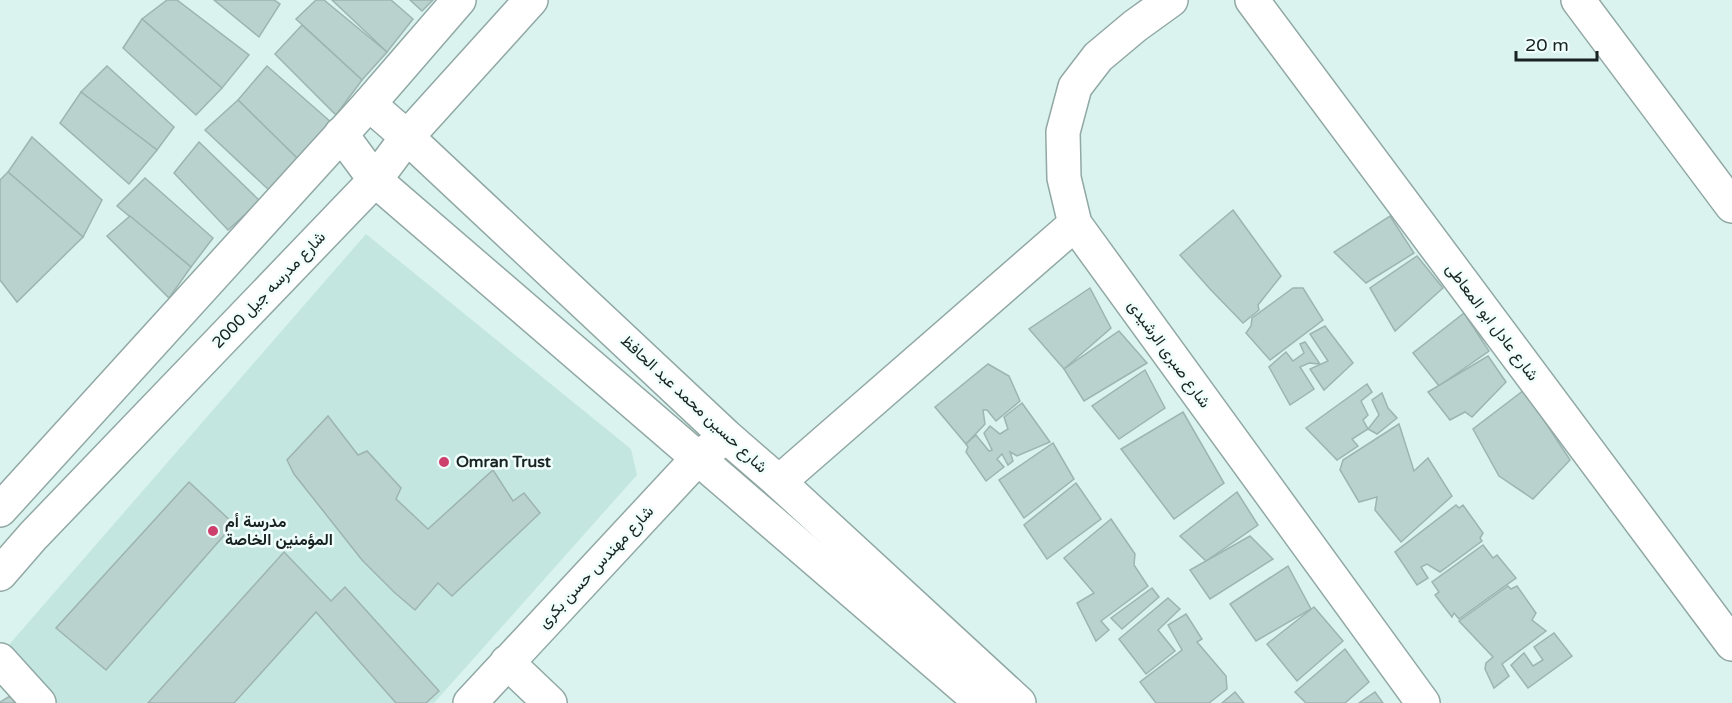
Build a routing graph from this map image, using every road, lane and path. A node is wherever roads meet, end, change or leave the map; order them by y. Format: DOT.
graph roads {
  1 [pos="459,0"];
  2 [pos="531,0"];
  3 [pos="1171,0"];
  4 [pos="1252,0"];
  5 [pos="1578,0"];
  6 [pos="369,104"];
  7 [pos="341,134"];
  8 [pos="407,137"];
  9 [pos="375,180"];
  10 [pos="1732,206"];
  11 [pos="1075,224"];
  12 [pos="726,436"];
  13 [pos="698,458"];
  14 [pos="779,482"];
  15 [pos="0,510"];
  16 [pos="0,574"];
  17 [pos="1732,644"];
  18 [pos="0,660"];
  19 [pos="507,662"];
  20 [pos="39,703"];
  21 [pos="470,703"];
  22 [pos="550,703"];
  23 [pos="982,703"];
  24 [pos="1019,703"];
  25 [pos="1423,703"];
  1 -- 6 [label="street"];
  2 -- 8 [label="street, شارع مدرسه جيل 2000"];
  3 -- 11 [label="street, شارع صبرى الرشيدى"];
  4 -- 17 [label="street, شارع عادل ابو المعاطى"];
  5 -- 10 [label="street"];
  6 -- 7 [label="street"];
  6 -- 8 [label="street, شارع حسين محمد عبد الحافظ"];
  7 -- 9 [label="street"];
  7 -- 15 [label="street"];
  8 -- 9 [label="street, شارع مدرسه جيل 2000"];
  8 -- 12 [label="street, شارع حسين محمد عبد الحافظ"];
  9 -- 13 [label="street"];
  9 -- 16 [label="street, شارع مدرسه جيل 2000"];
  11 -- 14 [label="street"];
  11 -- 25 [label="street, شارع صبرى الرشيدى"];
  12 -- 13 [label="street, شارع مهندس حسن بكرى"];
  12 -- 14 [label="street, شارع حسين محمد عبد الحافظ"];
  13 -- 19 [label="street, شارع مهندس حسن بكرى"];
  13 -- 23 [label="street"];
  14 -- 24 [label="street, شارع حسين محمد عبد الحافظ"];
  18 -- 20 [label="street"];
  19 -- 21 [label="street, شارع مهندس حسن بكرى"];
  19 -- 22 [label="street"];
}
